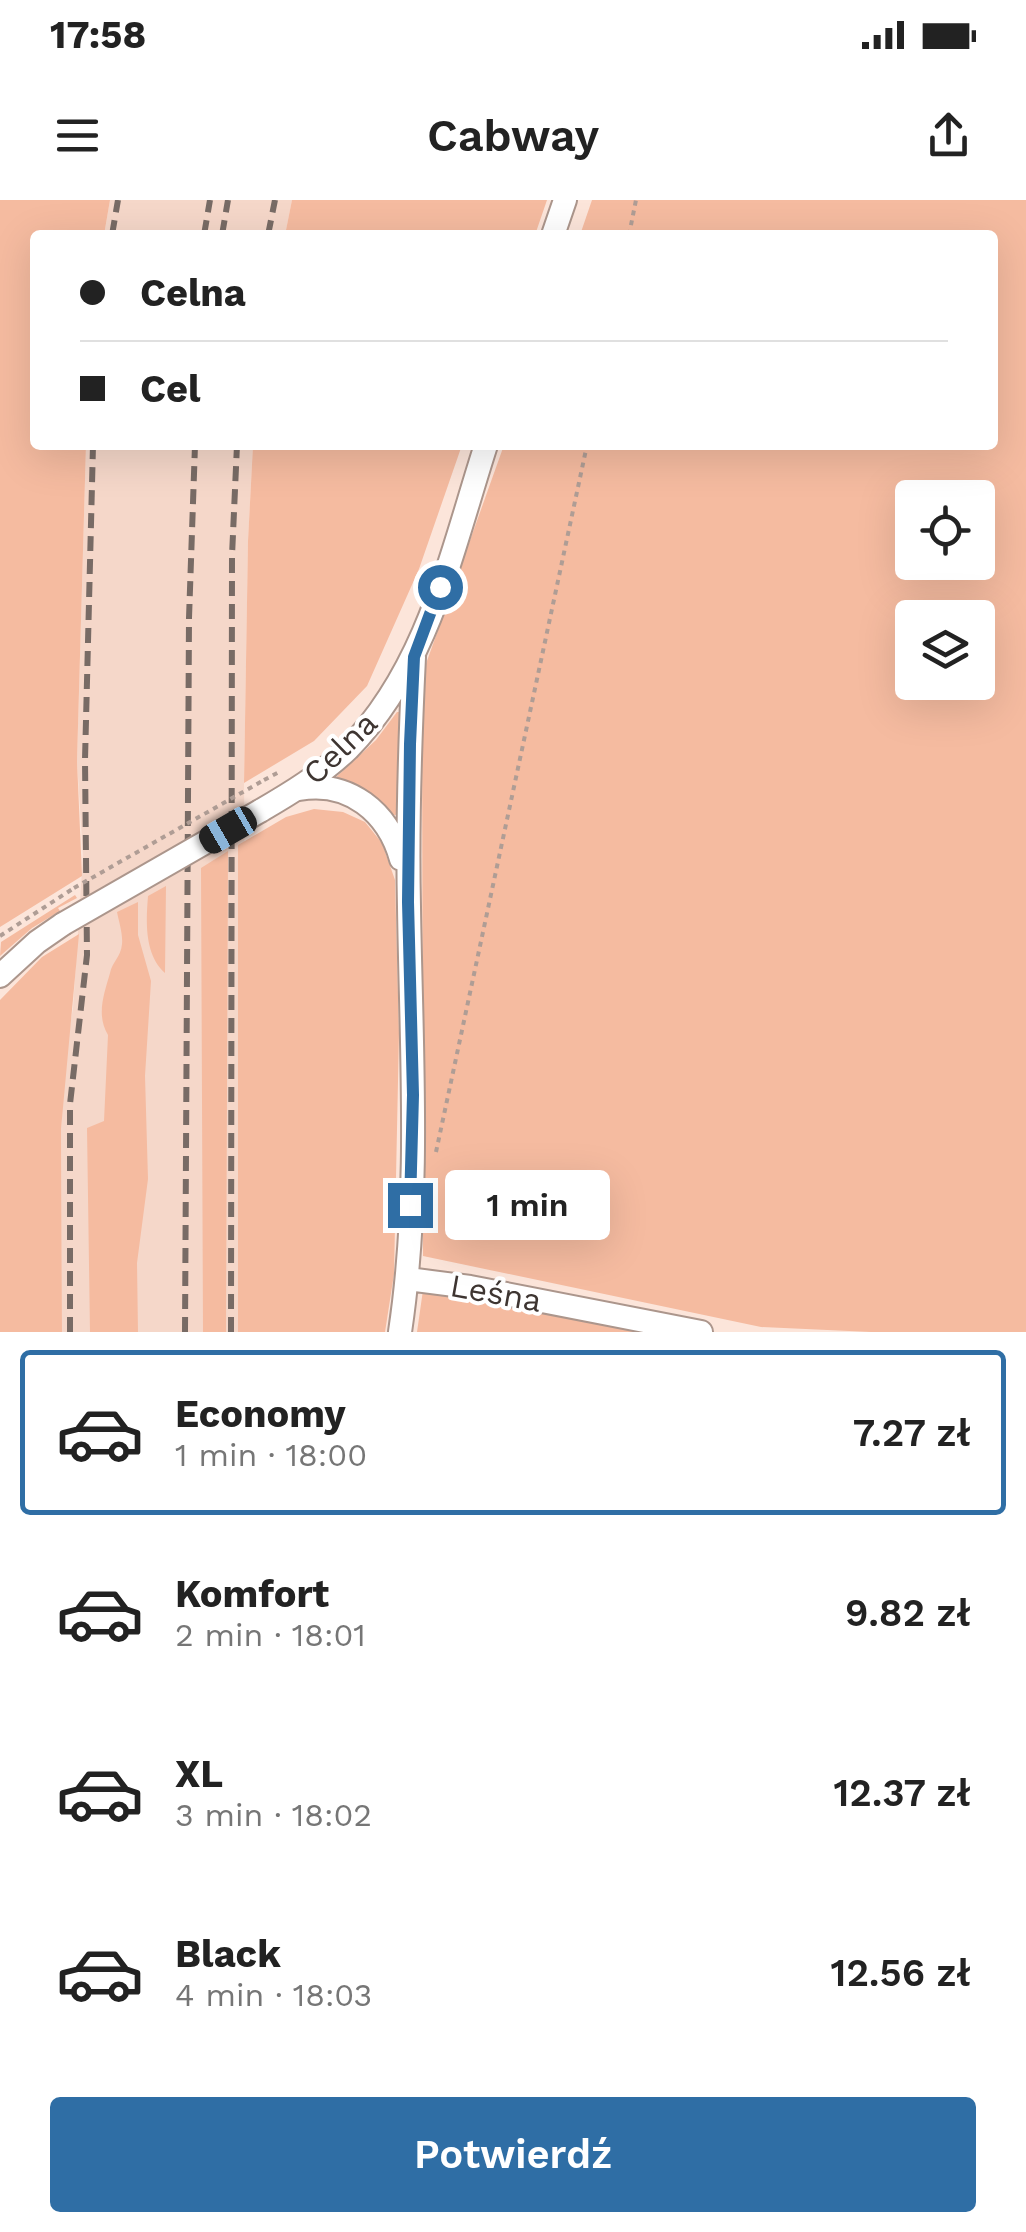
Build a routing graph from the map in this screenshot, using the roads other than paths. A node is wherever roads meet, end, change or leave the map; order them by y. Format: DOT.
graph roads {
  1 [pos="564,200"];
  2 [pos="555,230"];
  3 [pos="484,450"];
  4 [pos="414,657"];
  5 [pos="296,790"];
  6 [pos="408,902"];
  7 [pos="0,976"];
  8 [pos="408,1278"];
  9 [pos="400,1332"];
  10 [pos="701,1332"];
  1 -- 2 [label="street"];
  3 -- 4 [label="street, Celna"];
  4 -- 5 [label="street, Celna"];
  4 -- 6 [label="street"];
  5 -- 6 [label="street"];
  5 -- 7 [label="street, Celna, bridge"];
  6 -- 8 [label="street"];
  8 -- 9 [label="street"];
  8 -- 10 [label="street, Leśna"];
}
